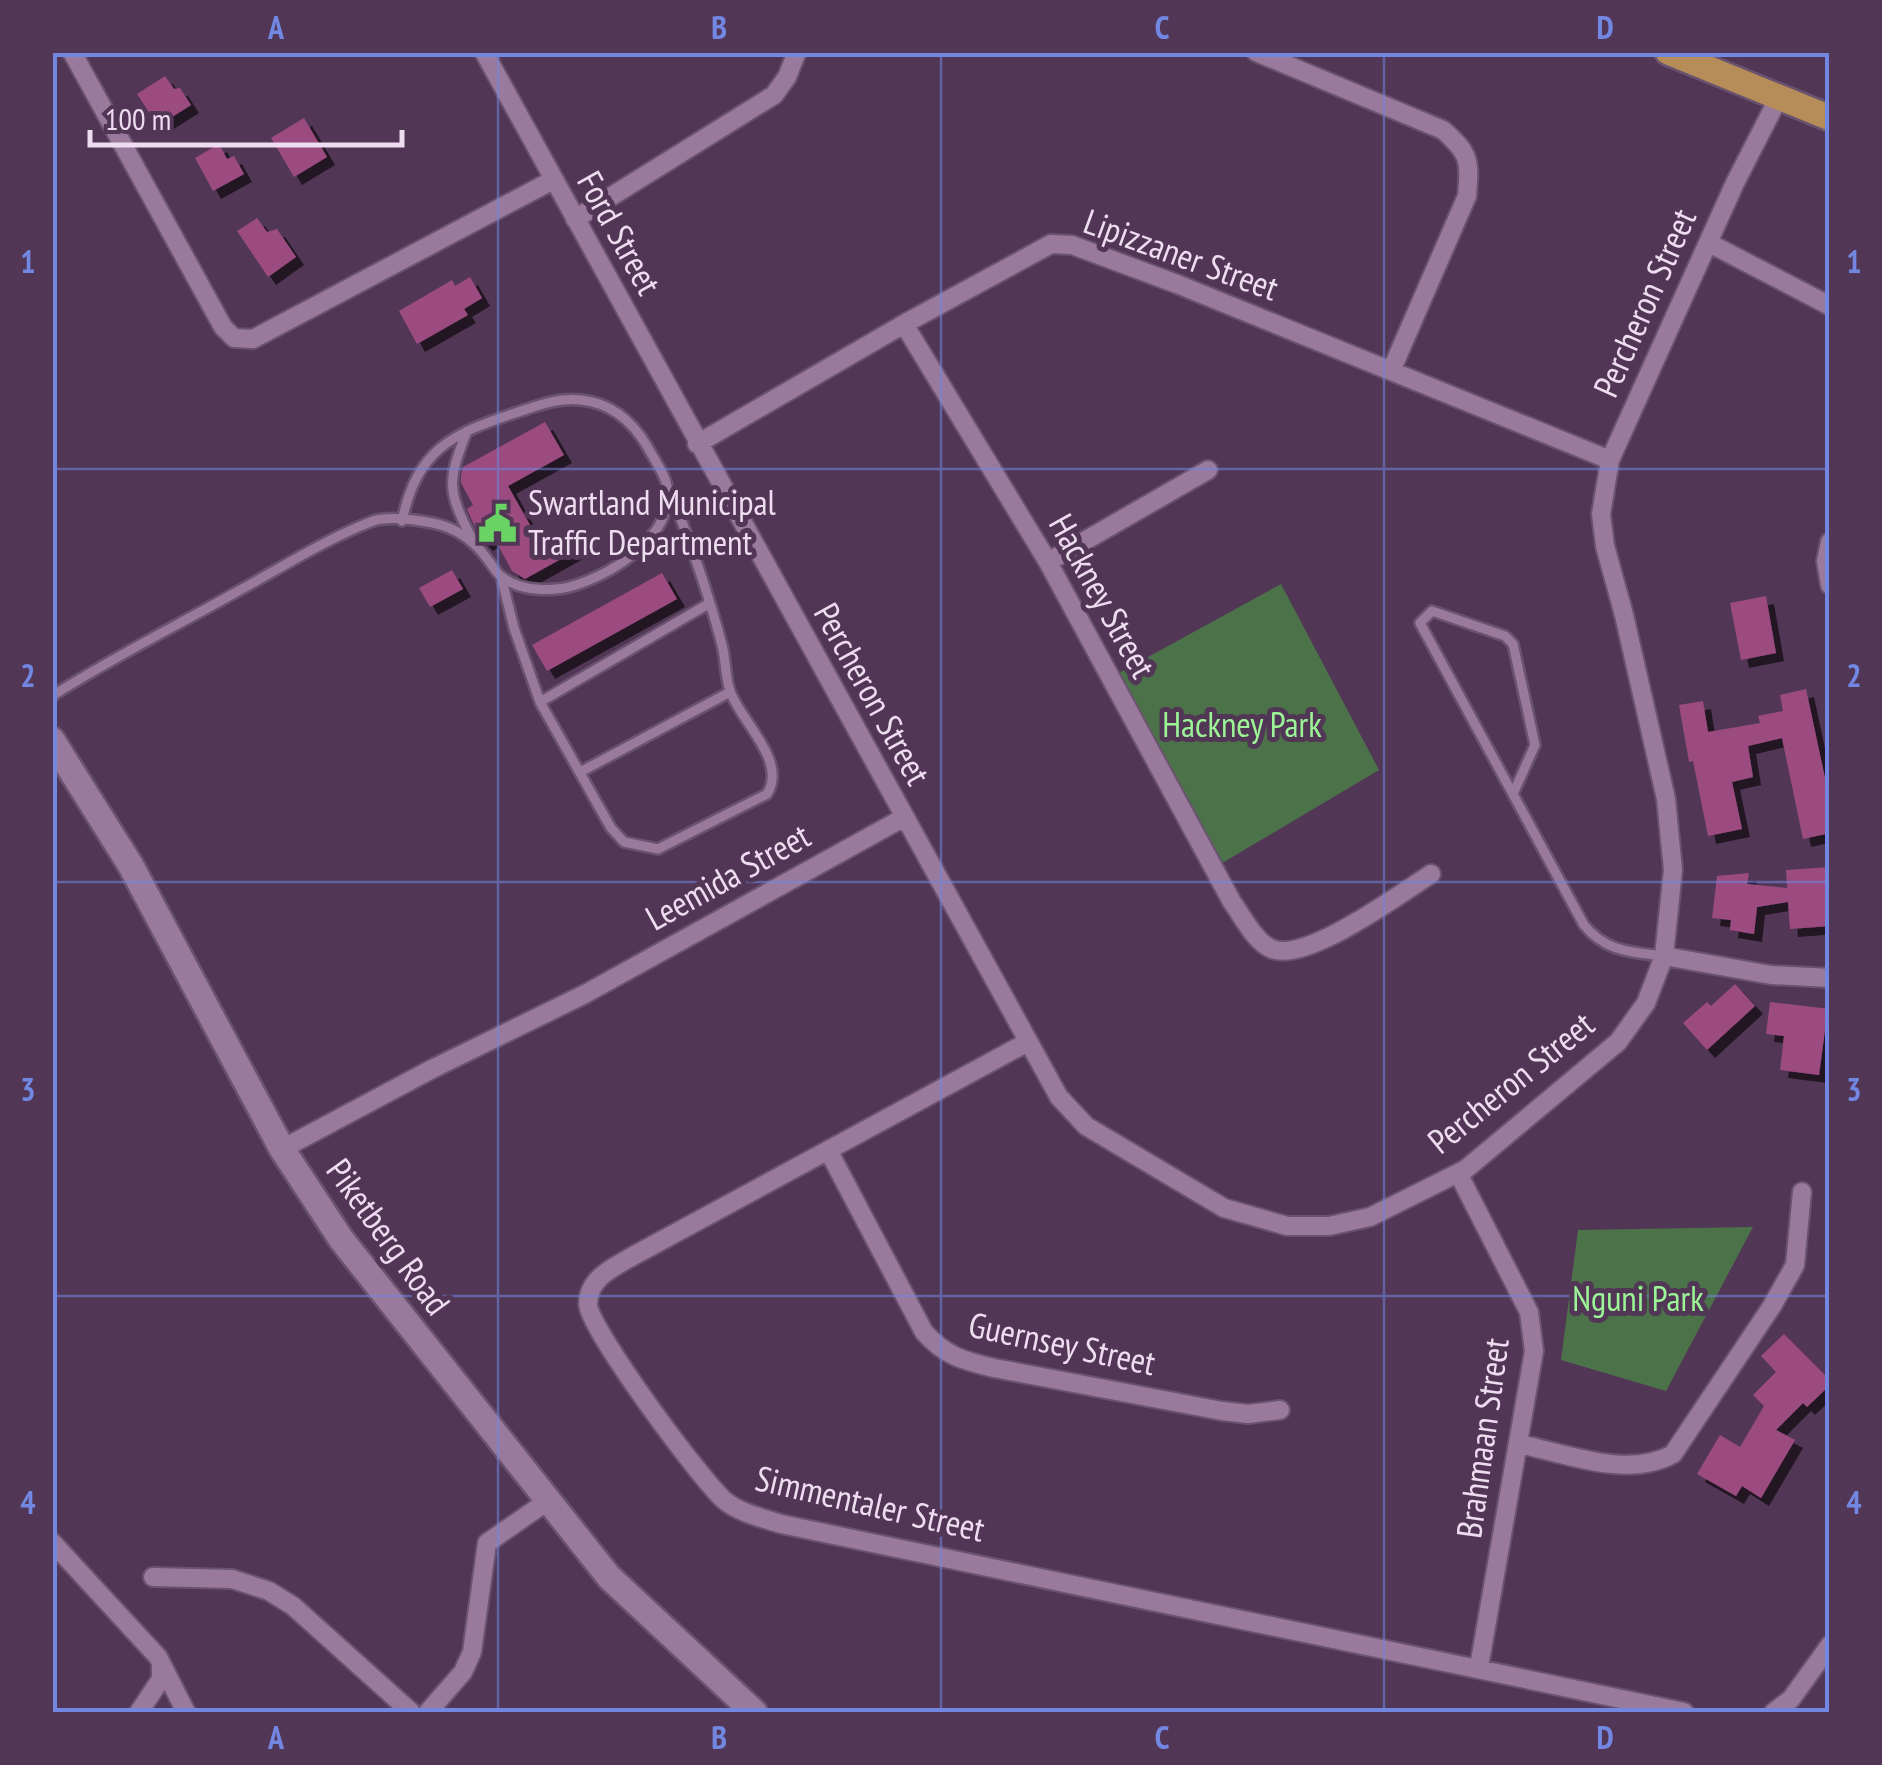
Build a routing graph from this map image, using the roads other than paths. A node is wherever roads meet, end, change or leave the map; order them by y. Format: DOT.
graph roads {
  1 [pos="72,52"];
  2 [pos="484,52"];
  3 [pos="797,52"];
  4 [pos="1256,52"];
  5 [pos="1668,52"];
  6 [pos="1779,97"];
  7 [pos="1830,118"];
  8 [pos="553,180"];
  9 [pos="575,219"];
  10 [pos="1709,242"];
  11 [pos="1830,306"];
  12 [pos="904,324"];
  13 [pos="1391,372"];
  14 [pos="468,429"];
  15 [pos="697,444"];
  16 [pos="1610,460"];
  17 [pos="1208,470"];
  18 [pos="667,482"];
  19 [pos="402,521"];
  20 [pos="1830,542"];
  21 [pos="475,543"];
  22 [pos="1048,562"];
  23 [pos="501,576"];
  24 [pos="1830,586"];
  25 [pos="710,603"];
  26 [pos="730,692"];
  27 [pos="52,696"];
  28 [pos="540,702"];
  29 [pos="52,740"];
  30 [pos="582,770"];
  31 [pos="1513,794"];
  32 [pos="903,818"];
  33 [pos="1431,874"];
  34 [pos="1664,956"];
  35 [pos="1830,978"];
  36 [pos="1026,1044"];
  37 [pos="282,1150"];
  38 [pos="828,1150"];
  39 [pos="1458,1173"];
  40 [pos="1802,1192"];
  41 [pos="1280,1410"];
  42 [pos="1520,1444"];
  43 [pos="549,1500"];
  44 [pos="52,1542"];
  45 [pos="153,1577"];
  46 [pos="1830,1645"];
  47 [pos="158,1656"];
  48 [pos="1479,1668"];
  49 [pos="139,1712"];
  50 [pos="186,1712"];
  51 [pos="411,1712"];
  52 [pos="428,1712"];
  53 [pos="754,1712"];
  54 [pos="1684,1712"];
  55 [pos="1774,1712"];
  1 -- 8 [label="street"];
  2 -- 8 [label="street, Ford Street"];
  3 -- 9 [label="street"];
  4 -- 13 [label="street"];
  5 -- 6 [label="main road"];
  6 -- 7 [label="main road"];
  6 -- 10 [label="street, Percheron Street"];
  8 -- 9 [label="street, Ford Street"];
  9 -- 15 [label="street, Ford Street"];
  10 -- 11 [label="street"];
  10 -- 16 [label="street, Percheron Street"];
  12 -- 13 [label="street, Lipizzaner Street"];
  12 -- 15 [label="street, Lipizzaner Street"];
  12 -- 22 [label="street, Hackney Street"];
  13 -- 16 [label="street, Lipizzaner Street"];
  14 -- 18 [label="lane"];
  14 -- 19 [label="lane"];
  14 -- 21 [label="lane"];
  15 -- 32 [label="street, Percheron Street"];
  16 -- 34 [label="street, Percheron Street"];
  17 -- 22 [label="street"];
  18 -- 23 [label="lane"];
  18 -- 25 [label="lane"];
  19 -- 21 [label="lane"];
  19 -- 27 [label="lane"];
  20 -- 24 [label="street"];
  21 -- 23 [label="lane"];
  22 -- 33 [label="street, Hackney Street"];
  23 -- 28 [label="lane"];
  25 -- 26 [label="lane"];
  25 -- 28 [label="lane"];
  26 -- 30 [label="lane"];
  26 -- 30 [label="lane"];
  28 -- 30 [label="lane"];
  29 -- 37 [label="street, Piketberg Road"];
  31 -- 31 [label="lane"];
  31 -- 34 [label="lane"];
  32 -- 36 [label="street, Percheron Street"];
  32 -- 37 [label="street, Leemida Street"];
  34 -- 35 [label="street"];
  34 -- 39 [label="street, Percheron Street"];
  36 -- 38 [label="street, Simmentaler Street"];
  36 -- 39 [label="street, Percheron Street"];
  37 -- 43 [label="street, Piketberg Road"];
  38 -- 41 [label="street, Guernsey Street"];
  38 -- 48 [label="street, Simmentaler Street"];
  39 -- 42 [label="street, Brahmaan Street"];
  40 -- 42 [label="street"];
  42 -- 48 [label="street, Brahmaan Street"];
  43 -- 52 [label="street"];
  43 -- 53 [label="street, Piketberg Road"];
  44 -- 47 [label="street"];
  45 -- 51 [label="street"];
  46 -- 55 [label="street"];
  47 -- 49 [label="street"];
  47 -- 50 [label="street"];
  48 -- 54 [label="street, Simmentaler Street"];
}
